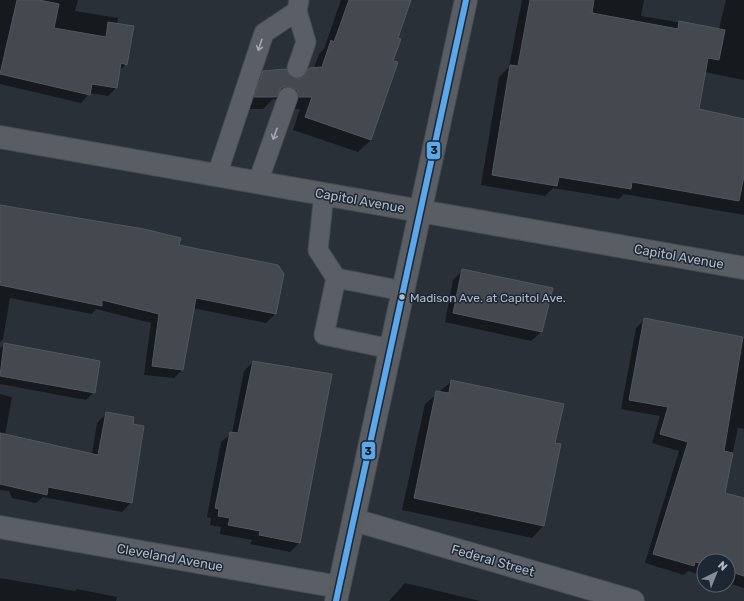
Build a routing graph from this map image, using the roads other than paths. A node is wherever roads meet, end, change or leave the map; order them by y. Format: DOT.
graph roads {
  1 [pos="466,0"];
  2 [pos="298,5"];
  3 [pos="297,68"];
  4 [pos="288,97"];
  5 [pos="0,137"];
  6 [pos="217,175"];
  7 [pos="258,182"];
  8 [pos="324,194"];
  9 [pos="421,211"];
  10 [pos="744,268"];
  11 [pos="336,278"];
  12 [pos="403,291"];
  13 [pos="390,349"];
  14 [pos="354,520"];
  15 [pos="0,527"];
  16 [pos="338,594"];
  17 [pos="633,601"];
  1 -- 9 [label="main road"];
  2 -- 3 [label="lane"];
  2 -- 6 [label="lane, one-way"];
  4 -- 7 [label="lane, one-way"];
  5 -- 6 [label="main road, Capitol Avenue"];
  6 -- 7 [label="main road, Capitol Avenue"];
  7 -- 8 [label="main road, Capitol Avenue"];
  8 -- 9 [label="main road, Capitol Avenue"];
  8 -- 11 [label="lane"];
  9 -- 10 [label="main road, Capitol Avenue"];
  9 -- 12 [label="main road"];
  11 -- 12 [label="lane"];
  11 -- 13 [label="lane"];
  12 -- 13 [label="main road"];
  13 -- 14 [label="main road"];
  14 -- 16 [label="main road"];
  14 -- 17 [label="street, Federal Street"];
  15 -- 16 [label="street, Cleveland Avenue"];
}
